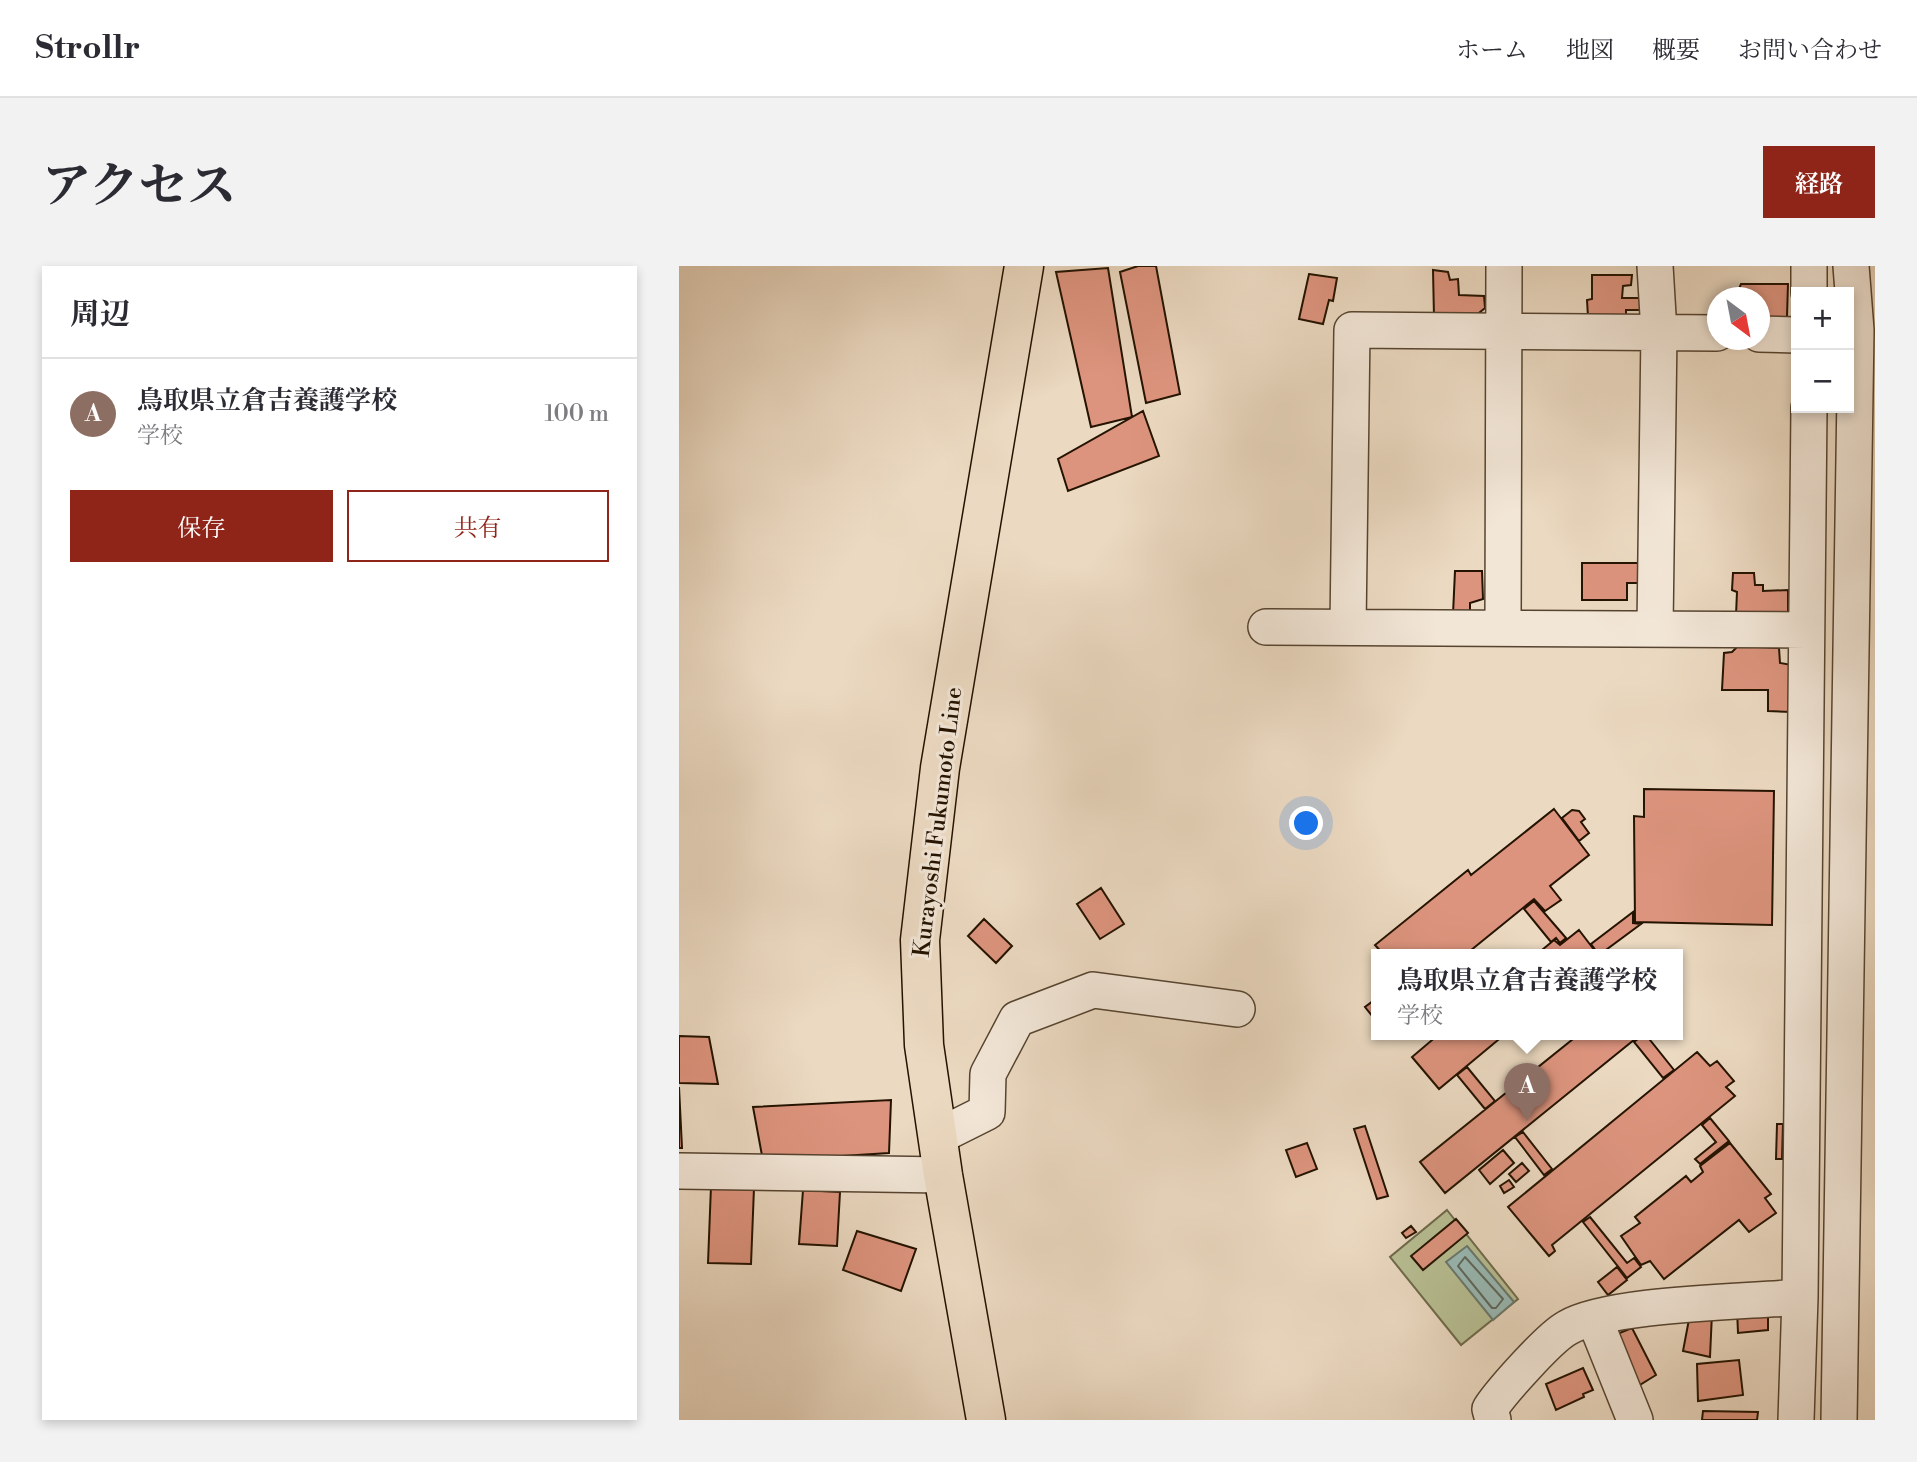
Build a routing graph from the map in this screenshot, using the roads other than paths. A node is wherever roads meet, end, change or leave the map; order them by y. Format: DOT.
graph roads {
  1 [pos="1024,266"];
  2 [pos="1504,266"];
  3 [pos="1655,266"];
  4 [pos="1809,266"];
  5 [pos="1851,266"];
  6 [pos="1809,287"];
  7 [pos="1506,330"];
  8 [pos="1659,332"];
  9 [pos="1707,333"];
  10 [pos="1770,334"];
  11 [pos="1791,335"];
  12 [pos="1809,413"];
  13 [pos="1266,627"];
  14 [pos="1348,627"];
  15 [pos="1503,627"];
  16 [pos="1655,627"];
  17 [pos="1806,631"];
  18 [pos="1237,1009"];
  19 [pos="937,1137"];
  20 [pos="679,1171"];
  21 [pos="943,1175"];
  22 [pos="1800,1297"];
  23 [pos="1594,1318"];
  24 [pos="986,1420"];
  25 [pos="1493,1420"];
  26 [pos="1635,1420"];
  27 [pos="1796,1420"];
  28 [pos="1839,1420"];
  1 -- 19 [label="main road, Kurayoshi Fukumoto Line"];
  2 -- 7 [label="street"];
  3 -- 8 [label="street"];
  4 -- 6 [label="street"];
  5 -- 28 [label="street"];
  7 -- 8 [label="street"];
  7 -- 14 [label="street"];
  7 -- 15 [label="street"];
  8 -- 9 [label="street"];
  8 -- 16 [label="street"];
  10 -- 11 [label="street"];
  12 -- 17 [label="street"];
  13 -- 14 [label="street"];
  14 -- 15 [label="street"];
  15 -- 16 [label="street"];
  16 -- 17 [label="street"];
  17 -- 22 [label="street"];
  18 -- 19 [label="street"];
  19 -- 21 [label="main road, Kurayoshi Fukumoto Line"];
  20 -- 21 [label="street"];
  21 -- 24 [label="main road, Kurayoshi Fukumoto Line"];
  22 -- 23 [label="street"];
  22 -- 27 [label="street"];
  23 -- 25 [label="street"];
  23 -- 26 [label="street"];
}
